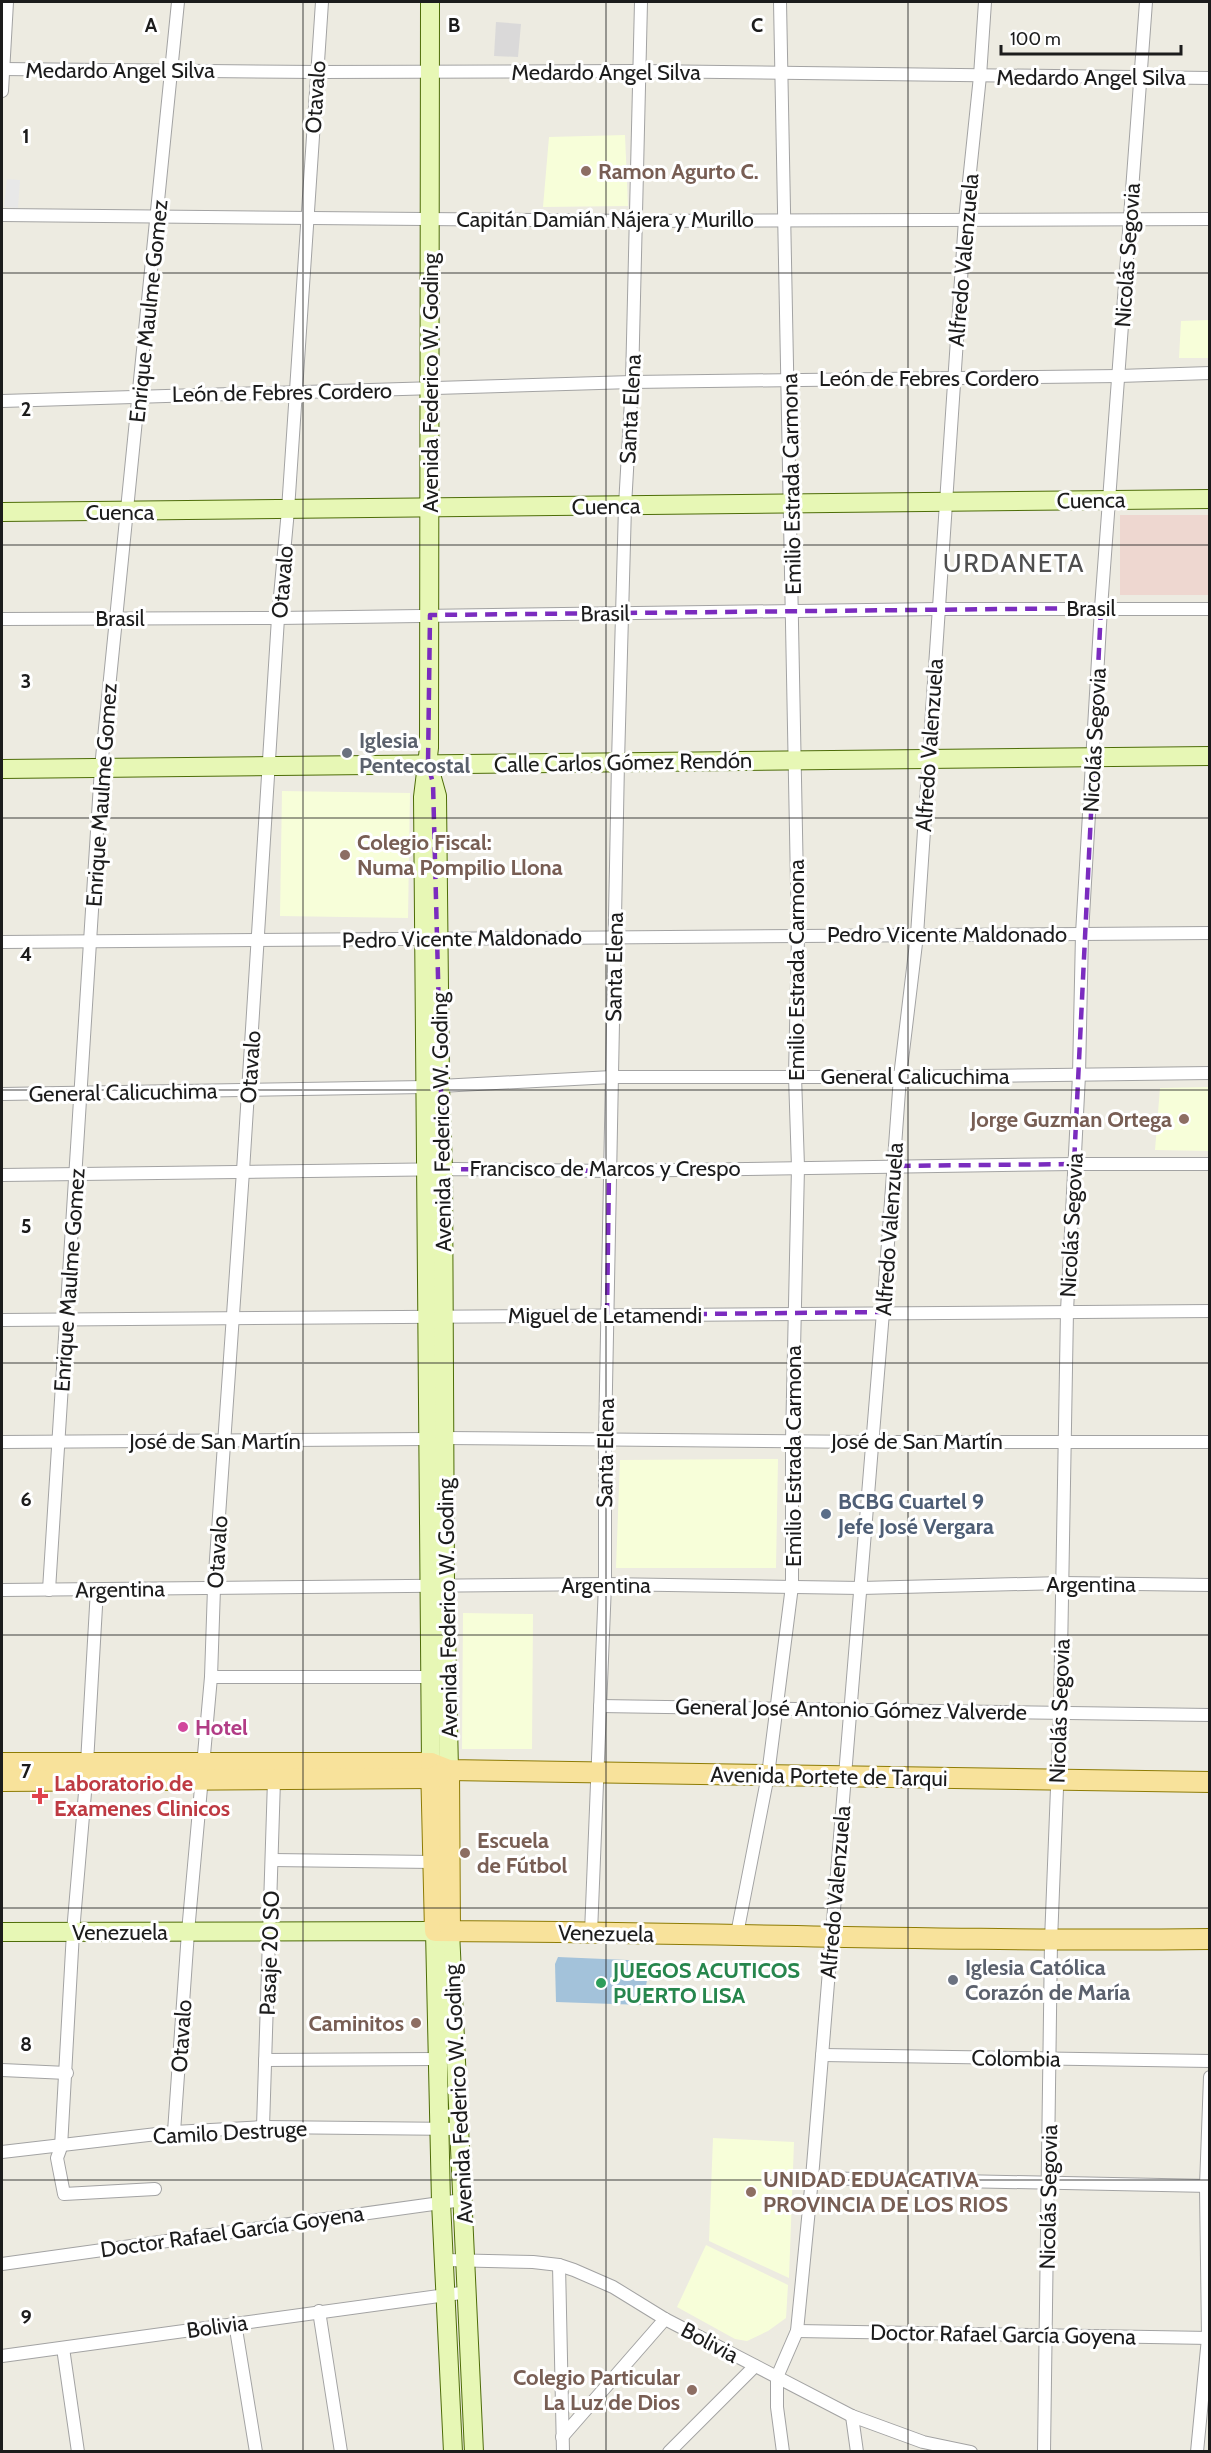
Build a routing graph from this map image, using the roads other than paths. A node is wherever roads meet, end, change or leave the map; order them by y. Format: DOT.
graph roads {
  1 [pos="7,2"];
  2 [pos="178,2"];
  3 [pos="322,2"];
  4 [pos="430,2"];
  5 [pos="641,2"];
  6 [pos="780,2"];
  7 [pos="985,2"];
  8 [pos="1146,2"];
  9 [pos="2,69"];
  10 [pos="172,70"];
  11 [pos="639,71"];
  12 [pos="317,72"];
  13 [pos="431,72"];
  14 [pos="782,72"];
  15 [pos="980,76"];
  16 [pos="1140,77"];
  17 [pos="1209,78"];
  18 [pos="2,91"];
  19 [pos="2,215"];
  20 [pos="158,216"];
  21 [pos="307,217"];
  22 [pos="431,218"];
  23 [pos="786,219"];
  24 [pos="1129,219"];
  25 [pos="1209,219"];
  26 [pos="965,220"];
  27 [pos="635,221"];
  28 [pos="1209,373"];
  29 [pos="1119,376"];
  30 [pos="954,378"];
  31 [pos="789,379"];
  32 [pos="632,382"];
  33 [pos="428,389"];
  34 [pos="297,391"];
  35 [pos="140,396"];
  36 [pos="2,400"];
  37 [pos="1209,499"];
  38 [pos="1111,500"];
  39 [pos="945,502"];
  40 [pos="790,504"];
  41 [pos="626,506"];
  42 [pos="430,508"];
  43 [pos="288,510"];
  44 [pos="2,512"];
  45 [pos="126,512"];
  46 [pos="1101,608"];
  47 [pos="938,609"];
  48 [pos="1209,609"];
  49 [pos="793,611"];
  50 [pos="623,613"];
  51 [pos="430,615"];
  52 [pos="115,617"];
  53 [pos="278,618"];
  54 [pos="2,619"];
  55 [pos="1209,756"];
  56 [pos="1094,758"];
  57 [pos="927,759"];
  58 [pos="794,761"];
  59 [pos="618,762"];
  60 [pos="428,765"];
  61 [pos="270,766"];
  62 [pos="101,768"];
  63 [pos="2,769"];
  64 [pos="1209,933"];
  65 [pos="1082,934"];
  66 [pos="798,935"];
  67 [pos="917,935"];
  68 [pos="615,936"];
  69 [pos="431,938"];
  70 [pos="258,939"];
  71 [pos="90,941"];
  72 [pos="2,942"];
  73 [pos="1209,1073"];
  74 [pos="1078,1075"];
  75 [pos="795,1076"];
  76 [pos="612,1077"];
  77 [pos="900,1077"];
  78 [pos="433,1086"];
  79 [pos="248,1090"];
  80 [pos="81,1092"];
  81 [pos="2,1094"];
  82 [pos="1074,1164"];
  83 [pos="1209,1164"];
  84 [pos="893,1166"];
  85 [pos="798,1167"];
  86 [pos="435,1169"];
  87 [pos="243,1171"];
  88 [pos="609,1171"];
  89 [pos="76,1174"];
  90 [pos="2,1175"];
  91 [pos="1067,1311"];
  92 [pos="1209,1311"];
  93 [pos="883,1312"];
  94 [pos="794,1313"];
  95 [pos="607,1315"];
  96 [pos="436,1316"];
  97 [pos="232,1318"];
  98 [pos="2,1320"];
  99 [pos="66,1320"];
  100 [pos="436,1438"];
  101 [pos="605,1439"];
  102 [pos="225,1441"];
  103 [pos="792,1441"];
  104 [pos="1066,1441"];
  105 [pos="2,1442"];
  106 [pos="58,1442"];
  107 [pos="871,1442"];
  108 [pos="1209,1442"];
  109 [pos="1062,1583"];
  110 [pos="605,1584"];
  111 [pos="1209,1585"];
  112 [pos="437,1586"];
  113 [pos="792,1586"];
  114 [pos="214,1588"];
  115 [pos="861,1588"];
  116 [pos="97,1589"];
  117 [pos="2,1590"];
  118 [pos="49,1590"];
  119 [pos="211,1677"];
  120 [pos="430,1677"];
  121 [pos="600,1706"];
  122 [pos="778,1708"];
  123 [pos="851,1709"];
  124 [pos="1059,1712"];
  125 [pos="1209,1715"];
  126 [pos="2,1763"];
  127 [pos="437,1770"];
  128 [pos="87,1772"];
  129 [pos="202,1772"];
  130 [pos="599,1772"];
  131 [pos="768,1775"];
  132 [pos="844,1776"];
  133 [pos="1058,1779"];
  134 [pos="274,1780"];
  135 [pos="2,1781"];
  136 [pos="1209,1782"];
  137 [pos="272,1860"];
  138 [pos="433,1862"];
  139 [pos="269,1931"];
  140 [pos="442,1931"];
  141 [pos="2,1932"];
  142 [pos="73,1932"];
  143 [pos="188,1932"];
  144 [pos="591,1933"];
  145 [pos="737,1934"];
  146 [pos="831,1935"];
  147 [pos="1209,1940"];
  148 [pos="1051,1941"];
  149 [pos="822,2055"];
  150 [pos="1050,2058"];
  151 [pos="437,2059"];
  152 [pos="265,2060"];
  153 [pos="1209,2061"];
  154 [pos="2,2070"];
  155 [pos="67,2073"];
  156 [pos="1209,2077"];
  157 [pos="263,2127"];
  158 [pos="439,2128"];
  159 [pos="459,2129"];
  160 [pos="174,2132"];
  161 [pos="61,2147"];
  162 [pos="2,2152"];
  163 [pos="812,2178"];
  164 [pos="1048,2183"];
  165 [pos="1208,2186"];
  166 [pos="155,2189"];
  167 [pos="462,2200"];
  168 [pos="441,2202"];
  169 [pos="465,2259"];
  170 [pos="445,2260"];
  171 [pos="2,2264"];
  172 [pos="559,2265"];
  173 [pos="468,2292"];
  174 [pos="446,2294"];
  175 [pos="319,2311"];
  176 [pos="665,2319"];
  177 [pos="235,2323"];
  178 [pos="797,2331"];
  179 [pos="1046,2335"];
  180 [pos="1209,2338"];
  181 [pos="63,2348"];
  182 [pos="2,2356"];
  183 [pos="755,2366"];
  184 [pos="777,2377"];
  185 [pos="852,2416"];
  186 [pos="562,2437"];
  187 [pos="924,2447"];
  188 [pos="78,2451"];
  189 [pos="256,2451"];
  190 [pos="341,2451"];
  191 [pos="453,2451"];
  192 [pos="474,2451"];
  193 [pos="563,2451"];
  194 [pos="669,2451"];
  195 [pos="683,2451"];
  196 [pos="783,2451"];
  197 [pos="857,2451"];
  198 [pos="971,2451"];
  199 [pos="1044,2451"];
  200 [pos="1197,2451"];
  1 -- 9 [label="street"];
  2 -- 10 [label="street, Enrique Maulme Gomez"];
  3 -- 12 [label="street, Otavalo"];
  4 -- 13 [label="street, Avenida Federico W. Goding"];
  5 -- 11 [label="street, Santa Elena"];
  6 -- 14 [label="street, Emilio Estrada Carmona"];
  7 -- 15 [label="street, Alfredo Valenzuela"];
  8 -- 16 [label="street, Nicolás Segovia"];
  9 -- 10 [label="street, Medardo Angel Silva"];
  9 -- 18 [label="street"];
  10 -- 12 [label="street, Medardo Angel Silva"];
  10 -- 20 [label="street, Enrique Maulme Gomez"];
  11 -- 13 [label="street, Medardo Angel Silva"];
  11 -- 14 [label="street, Medardo Angel Silva"];
  11 -- 27 [label="street, Santa Elena"];
  12 -- 13 [label="street, Medardo Angel Silva"];
  12 -- 21 [label="street, Otavalo"];
  13 -- 22 [label="street, Avenida Federico W. Goding"];
  14 -- 15 [label="street, Medardo Angel Silva"];
  14 -- 23 [label="street, Emilio Estrada Carmona"];
  15 -- 16 [label="street, Medardo Angel Silva"];
  15 -- 26 [label="street, Alfredo Valenzuela"];
  16 -- 17 [label="street, Medardo Angel Silva"];
  16 -- 24 [label="street, Nicolás Segovia"];
  19 -- 20 [label="street, Capitán Damián Nájera y Murillo"];
  20 -- 21 [label="street, Capitán Damián Nájera y Murillo"];
  20 -- 35 [label="street, Enrique Maulme Gomez"];
  21 -- 22 [label="street, Capitán Damián Nájera y Murillo"];
  21 -- 34 [label="street, Otavalo"];
  22 -- 27 [label="street, Capitán Damián Nájera y Murillo"];
  22 -- 33 [label="street, Avenida Federico W. Goding"];
  23 -- 26 [label="street, Capitán Damián Nájera y Murillo"];
  23 -- 27 [label="street, Capitán Damián Nájera y Murillo"];
  23 -- 31 [label="street, Emilio Estrada Carmona"];
  24 -- 25 [label="street, Capitán Damián Nájera y Murillo"];
  24 -- 26 [label="street, Capitán Damián Nájera y Murillo"];
  24 -- 29 [label="street, Nicolás Segovia"];
  26 -- 30 [label="street, Alfredo Valenzuela"];
  27 -- 32 [label="street, Santa Elena"];
  28 -- 29 [label="street, León de Febres Cordero"];
  29 -- 30 [label="street, León de Febres Cordero"];
  29 -- 38 [label="street, Nicolás Segovia"];
  30 -- 31 [label="street, León de Febres Cordero"];
  30 -- 39 [label="street, Alfredo Valenzuela"];
  31 -- 32 [label="street, León de Febres Cordero"];
  31 -- 40 [label="street, Emilio Estrada Carmona"];
  32 -- 33 [label="street, León de Febres Cordero"];
  32 -- 41 [label="street, Santa Elena"];
  33 -- 34 [label="street, León de Febres Cordero"];
  33 -- 42 [label="street, Avenida Federico W. Goding"];
  34 -- 35 [label="street, León de Febres Cordero"];
  34 -- 43 [label="street, Otavalo"];
  35 -- 36 [label="street, León de Febres Cordero"];
  35 -- 45 [label="street, Enrique Maulme Gomez"];
  37 -- 38 [label="street, Cuenca"];
  38 -- 39 [label="street, Cuenca"];
  38 -- 46 [label="street, Nicolás Segovia"];
  39 -- 40 [label="street, Cuenca"];
  39 -- 47 [label="street, Alfredo Valenzuela"];
  40 -- 41 [label="street, Cuenca"];
  40 -- 49 [label="street, Emilio Estrada Carmona"];
  41 -- 42 [label="street, Cuenca"];
  41 -- 50 [label="street, Santa Elena"];
  42 -- 43 [label="street, Cuenca"];
  42 -- 51 [label="street, Avenida Federico W. Goding"];
  43 -- 45 [label="street, Cuenca"];
  43 -- 53 [label="street, Otavalo"];
  44 -- 45 [label="street, Cuenca"];
  45 -- 52 [label="street, Enrique Maulme Gomez"];
  46 -- 47 [label="street, Brasil"];
  46 -- 48 [label="street, Brasil"];
  46 -- 56 [label="street, Nicolás Segovia"];
  47 -- 49 [label="street, Brasil"];
  47 -- 57 [label="street, Alfredo Valenzuela"];
  49 -- 50 [label="street, Brasil"];
  49 -- 58 [label="street, Emilio Estrada Carmona"];
  50 -- 51 [label="street, Brasil"];
  50 -- 59 [label="street, Santa Elena"];
  51 -- 53 [label="street, Brasil"];
  51 -- 60 [label="street, Avenida Federico W. Goding"];
  52 -- 53 [label="street, Brasil"];
  52 -- 54 [label="street, Brasil"];
  52 -- 62 [label="street, Enrique Maulme Gomez"];
  53 -- 61 [label="street, Otavalo"];
  55 -- 56 [label="street, Calle Carlos Gómez Rendón"];
  56 -- 57 [label="street, Calle Carlos Gómez Rendón"];
  56 -- 65 [label="street, Nicolás Segovia"];
  57 -- 58 [label="street, Calle Carlos Gómez Rendón"];
  57 -- 67 [label="street, Alfredo Valenzuela"];
  58 -- 59 [label="street, Calle Carlos Gómez Rendón"];
  58 -- 66 [label="street, Emilio Estrada Carmona"];
  59 -- 60 [label="street, Calle Carlos Gómez Rendón"];
  59 -- 68 [label="street, Santa Elena"];
  60 -- 61 [label="street, Calle Carlos Gómez Rendón"];
  60 -- 69 [label="street, Avenida Federico W. Goding"];
  61 -- 62 [label="street, Calle Carlos Gómez Rendón"];
  61 -- 70 [label="street, Otavalo"];
  62 -- 63 [label="street, Calle Carlos Gómez Rendón"];
  62 -- 71 [label="street, Enrique Maulme Gomez"];
  64 -- 65 [label="street, Pedro Vicente Maldonado"];
  65 -- 67 [label="street, Pedro Vicente Maldonado"];
  65 -- 74 [label="street, Nicolás Segovia"];
  66 -- 67 [label="street, Pedro Vicente Maldonado"];
  66 -- 68 [label="street, Pedro Vicente Maldonado"];
  66 -- 75 [label="street, Emilio Estrada Carmona"];
  67 -- 77 [label="street, Alfredo Valenzuela"];
  68 -- 69 [label="street, Pedro Vicente Maldonado"];
  68 -- 76 [label="street, Santa Elena"];
  69 -- 70 [label="street, Pedro Vicente Maldonado"];
  69 -- 78 [label="street, Avenida Federico W. Goding"];
  70 -- 71 [label="street, Pedro Vicente Maldonado"];
  70 -- 79 [label="street, Otavalo"];
  71 -- 72 [label="street, Pedro Vicente Maldonado"];
  71 -- 80 [label="street, Enrique Maulme Gomez"];
  73 -- 74 [label="street, General Calicuchima"];
  74 -- 77 [label="street, General Calicuchima"];
  74 -- 82 [label="street, Nicolás Segovia"];
  75 -- 76 [label="street, General Calicuchima"];
  75 -- 77 [label="street, General Calicuchima"];
  75 -- 85 [label="street, Emilio Estrada Carmona"];
  76 -- 78 [label="street, General Calicuchima"];
  76 -- 88 [label="street, Santa Elena"];
  77 -- 84 [label="street, Alfredo Valenzuela"];
  78 -- 79 [label="street, General Calicuchima"];
  78 -- 86 [label="street, Avenida Federico W. Goding"];
  79 -- 80 [label="street, General Calicuchima"];
  79 -- 87 [label="street, Otavalo"];
  80 -- 81 [label="street, General Calicuchima"];
  80 -- 89 [label="street, Enrique Maulme Gomez"];
  82 -- 83 [label="street, Francisco de Marcos y Crespo"];
  82 -- 84 [label="street, Francisco de Marcos y Crespo"];
  82 -- 91 [label="street, Nicolás Segovia"];
  84 -- 85 [label="street, Francisco de Marcos y Crespo"];
  84 -- 93 [label="street, Alfredo Valenzuela"];
  85 -- 88 [label="street, Francisco de Marcos y Crespo"];
  85 -- 94 [label="street, Emilio Estrada Carmona"];
  86 -- 87 [label="street, Francisco de Marcos y Crespo"];
  86 -- 88 [label="street, Francisco de Marcos y Crespo"];
  86 -- 96 [label="street, Avenida Federico W. Goding"];
  87 -- 89 [label="street, Francisco de Marcos y Crespo"];
  87 -- 97 [label="street, Otavalo"];
  88 -- 95 [label="street, Santa Elena"];
  89 -- 90 [label="street, Francisco de Marcos y Crespo"];
  89 -- 99 [label="street, Enrique Maulme Gomez"];
  91 -- 92 [label="street, Miguel de Letamendi"];
  91 -- 93 [label="street, Miguel de Letamendi"];
  91 -- 104 [label="street, Nicolás Segovia"];
  93 -- 94 [label="street, Miguel de Letamendi"];
  93 -- 107 [label="street, Alfredo Valenzuela"];
  94 -- 95 [label="street, Miguel de Letamendi"];
  94 -- 103 [label="street, Emilio Estrada Carmona"];
  95 -- 96 [label="street, Miguel de Letamendi"];
  95 -- 101 [label="street, Santa Elena"];
  96 -- 97 [label="street, Miguel de Letamendi"];
  96 -- 100 [label="street, Avenida Federico W. Goding"];
  97 -- 99 [label="street, Miguel de Letamendi"];
  97 -- 102 [label="street, Otavalo"];
  98 -- 99 [label="street, Miguel de Letamendi"];
  99 -- 106 [label="street, Enrique Maulme Gomez"];
  100 -- 101 [label="street, José de San Martín"];
  100 -- 102 [label="street, José de San Martín"];
  100 -- 112 [label="street, Avenida Federico W. Goding"];
  101 -- 103 [label="street, José de San Martín"];
  101 -- 110 [label="street, Santa Elena"];
  102 -- 106 [label="street, José de San Martín"];
  102 -- 114 [label="street, Otavalo"];
  103 -- 107 [label="street, José de San Martín"];
  103 -- 113 [label="street, Emilio Estrada Carmona"];
  104 -- 107 [label="street, José de San Martín"];
  104 -- 108 [label="street, José de San Martín"];
  104 -- 109 [label="street, Nicolás Segovia"];
  105 -- 106 [label="street, José de San Martín"];
  106 -- 118 [label="street, Enrique Maulme Gomez"];
  107 -- 115 [label="street, Alfredo Valenzuela"];
  109 -- 111 [label="street, Argentina"];
  109 -- 115 [label="street, Argentina"];
  109 -- 124 [label="street, Nicolás Segovia"];
  110 -- 112 [label="street, Argentina"];
  110 -- 113 [label="street, Argentina"];
  110 -- 121 [label="street, Santa Elena"];
  112 -- 114 [label="street, Argentina"];
  112 -- 120 [label="street, Avenida Federico W. Goding"];
  112 -- 127 [label="street, Avenida Federico W. Goding"];
  113 -- 115 [label="street, Argentina"];
  113 -- 122 [label="street, Emilio Estrada Carmona"];
  114 -- 116 [label="street, Argentina"];
  114 -- 119 [label="street, Otavalo"];
  115 -- 123 [label="street, Alfredo Valenzuela"];
  116 -- 118 [label="street, Argentina"];
  116 -- 128 [label="street"];
  117 -- 118 [label="street, Argentina"];
  119 -- 120 [label="street"];
  119 -- 129 [label="street, Otavalo"];
  120 -- 127 [label="street, Avenida Federico W. Goding"];
  121 -- 122 [label="street, General José Antonio Gómez Valverde"];
  121 -- 130 [label="street, Santa Elena"];
  122 -- 123 [label="street, General José Antonio Gómez Valverde"];
  122 -- 131 [label="street, Emilio Estrada Carmona"];
  123 -- 124 [label="street, General José Antonio Gómez Valverde"];
  123 -- 132 [label="street, Alfredo Valenzuela"];
  124 -- 125 [label="street, General José Antonio Gómez Valverde"];
  124 -- 133 [label="street, Nicolás Segovia"];
  126 -- 128 [label="main road, Avenida Portete de Tarqui"];
  127 -- 129 [label="main road, Avenida Portete de Tarqui"];
  127 -- 130 [label="main road, Avenida Portete de Tarqui"];
  127 -- 134 [label="main road, Avenida Portete de Tarqui"];
  127 -- 138 [label="main road, Avenida Federico W. Goding"];
  127 -- 140 [label="main road, Avenida Federico W. Goding"];
  128 -- 129 [label="main road, Avenida Portete de Tarqui"];
  128 -- 135 [label="main road, Avenida Portete de Tarqui"];
  128 -- 142 [label="street"];
  129 -- 134 [label="main road, Avenida Portete de Tarqui"];
  129 -- 143 [label="street, Otavalo"];
  130 -- 131 [label="main road, Avenida Portete de Tarqui"];
  130 -- 144 [label="street, Santa Elena"];
  131 -- 132 [label="main road, Avenida Portete de Tarqui"];
  131 -- 145 [label="street, Emilio Estrada Carmona"];
  132 -- 133 [label="main road, Avenida Portete de Tarqui"];
  132 -- 146 [label="street, Alfredo Valenzuela"];
  133 -- 136 [label="main road, Avenida Portete de Tarqui"];
  133 -- 148 [label="street, Nicolás Segovia"];
  134 -- 137 [label="street, Pasaje 20 SO"];
  137 -- 138 [label="street"];
  137 -- 139 [label="street, Pasaje 20 SO"];
  138 -- 140 [label="main road, Avenida Federico W. Goding"];
  139 -- 140 [label="street, Venezuela"];
  139 -- 143 [label="street, Venezuela"];
  139 -- 152 [label="street, Pasaje 20 SO"];
  140 -- 144 [label="main road, Venezuela"];
  140 -- 151 [label="street, Avenida Federico W. Goding"];
  140 -- 159 [label="street, Avenida Federico W. Goding"];
  141 -- 142 [label="street, Venezuela"];
  142 -- 143 [label="street, Venezuela"];
  142 -- 155 [label="street"];
  143 -- 160 [label="street, Otavalo"];
  144 -- 145 [label="main road, Venezuela"];
  145 -- 146 [label="main road, Venezuela"];
  146 -- 148 [label="main road, Venezuela"];
  146 -- 149 [label="street, Alfredo Valenzuela"];
  147 -- 148 [label="main road, Venezuela"];
  148 -- 150 [label="street, Nicolás Segovia"];
  149 -- 150 [label="street, Colombia"];
  149 -- 163 [label="street, Alfredo Valenzuela"];
  150 -- 153 [label="street, Colombia"];
  150 -- 164 [label="street, Nicolás Segovia"];
  151 -- 152 [label="street"];
  151 -- 158 [label="street, Avenida Federico W. Goding"];
  152 -- 157 [label="street, Pasaje 20 SO"];
  154 -- 155 [label="street"];
  155 -- 161 [label="street"];
  156 -- 165 [label="street"];
  157 -- 158 [label="street, Camilo Destruge"];
  157 -- 160 [label="street, Camilo Destruge"];
  158 -- 159 [label="street, Camilo Destruge"];
  158 -- 168 [label="street, Avenida Federico W. Goding"];
  159 -- 167 [label="street, Avenida Federico W. Goding"];
  160 -- 161 [label="street, Camilo Destruge"];
  161 -- 162 [label="street, Camilo Destruge"];
  161 -- 166 [label="street"];
  163 -- 164 [label="street"];
  163 -- 178 [label="street, Alfredo Valenzuela"];
  164 -- 165 [label="street"];
  164 -- 179 [label="street, Nicolás Segovia"];
  165 -- 180 [label="street"];
  167 -- 168 [label="street, Doctor Rafael García Goyena"];
  167 -- 169 [label="street, Avenida Federico W. Goding"];
  168 -- 170 [label="street, Avenida Federico W. Goding"];
  168 -- 171 [label="street, Doctor Rafael García Goyena"];
  169 -- 170 [label="street, Bolivia"];
  169 -- 172 [label="street, Bolivia"];
  169 -- 173 [label="street, Avenida Federico W. Goding"];
  170 -- 174 [label="street, Avenida Federico W. Goding"];
  172 -- 176 [label="street, Bolivia"];
  172 -- 186 [label="street"];
  173 -- 174 [label="street, Bolivia"];
  173 -- 192 [label="street, Avenida Federico W. Goding"];
  174 -- 175 [label="street, Bolivia"];
  174 -- 191 [label="street, Avenida Federico W. Goding"];
  175 -- 177 [label="street, Bolivia"];
  175 -- 190 [label="street"];
  176 -- 183 [label="street, Bolivia"];
  176 -- 186 [label="street"];
  177 -- 181 [label="street, Bolivia"];
  177 -- 189 [label="street"];
  178 -- 179 [label="street, Doctor Rafael García Goyena"];
  178 -- 184 [label="street, Alfredo Valenzuela"];
  179 -- 180 [label="street, Doctor Rafael García Goyena"];
  179 -- 199 [label="street, Nicolás Segovia"];
  180 -- 200 [label="street"];
  181 -- 182 [label="street, Bolivia"];
  181 -- 188 [label="street"];
  183 -- 184 [label="street, Bolivia"];
  183 -- 194 [label="street"];
  184 -- 185 [label="street, Bolivia"];
  184 -- 196 [label="street, Alfredo Valenzuela"];
  185 -- 187 [label="street, Bolivia"];
  185 -- 197 [label="street"];
  186 -- 193 [label="street"];
  187 -- 198 [label="street, Bolivia"];
  194 -- 195 [label="street"];
}
